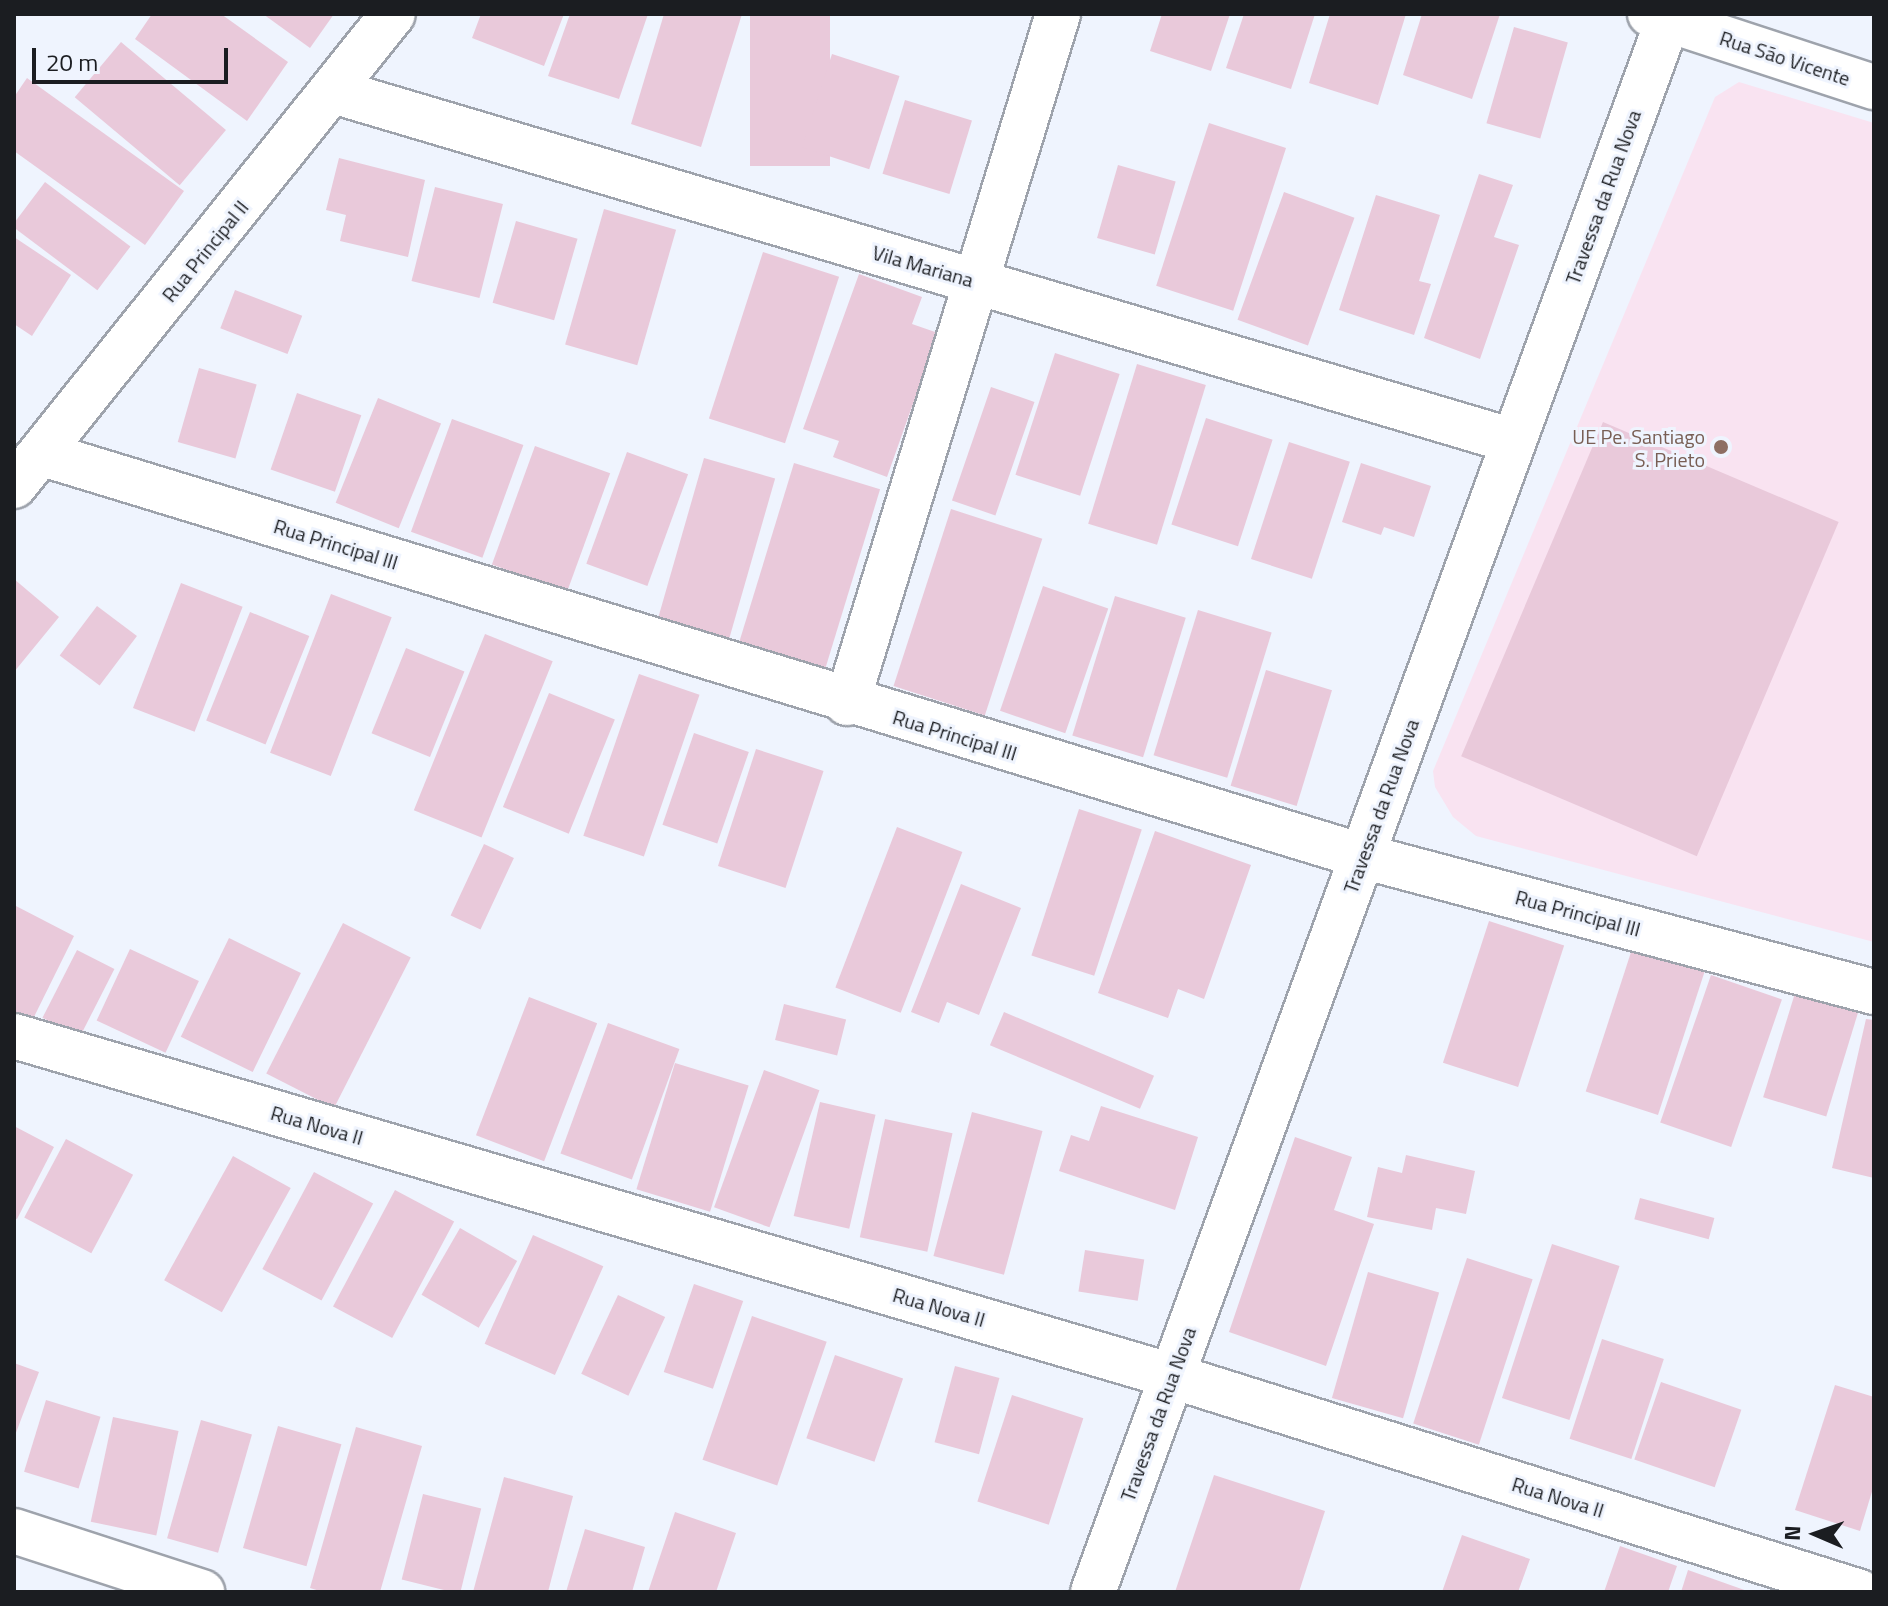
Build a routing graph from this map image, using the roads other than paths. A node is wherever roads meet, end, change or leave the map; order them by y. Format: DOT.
graph roads {
  1 [pos="393,14"];
  2 [pos="1058,14"];
  3 [pos="1659,17"];
  4 [pos="1874,87"];
  5 [pos="333,91"];
  6 [pos="976,281"];
  7 [pos="1513,441"];
  8 [pos="43,454"];
  9 [pos="14,486"];
  10 [pos="847,703"];
  11 [pos="1362,856"];
  12 [pos="1874,992"];
  13 [pos="14,1036"];
  14 [pos="1172,1376"];
  15 [pos="14,1531"];
  16 [pos="202,1592"];
  17 [pos="1093,1592"];
  18 [pos="1860,1592"];
  1 -- 5 [label="street, Rua Principal II"];
  2 -- 6 [label="street"];
  3 -- 4 [label="street, Rua São Vicente"];
  3 -- 7 [label="street, Travessa da Rua Nova"];
  5 -- 6 [label="street, Vila Mariana"];
  5 -- 8 [label="street, Rua Principal II"];
  6 -- 7 [label="street, Vila Mariana"];
  6 -- 10 [label="street"];
  7 -- 11 [label="street, Travessa da Rua Nova"];
  8 -- 9 [label="street, Rua Principal II"];
  8 -- 10 [label="street, Rua Principal III"];
  10 -- 11 [label="street, Rua Principal III"];
  11 -- 12 [label="street, Rua Principal III"];
  11 -- 14 [label="street, Travessa da Rua Nova"];
  13 -- 14 [label="street, Rua Nova II"];
  14 -- 17 [label="street, Travessa da Rua Nova"];
  14 -- 18 [label="street, Rua Nova II"];
  15 -- 16 [label="street"];
}
